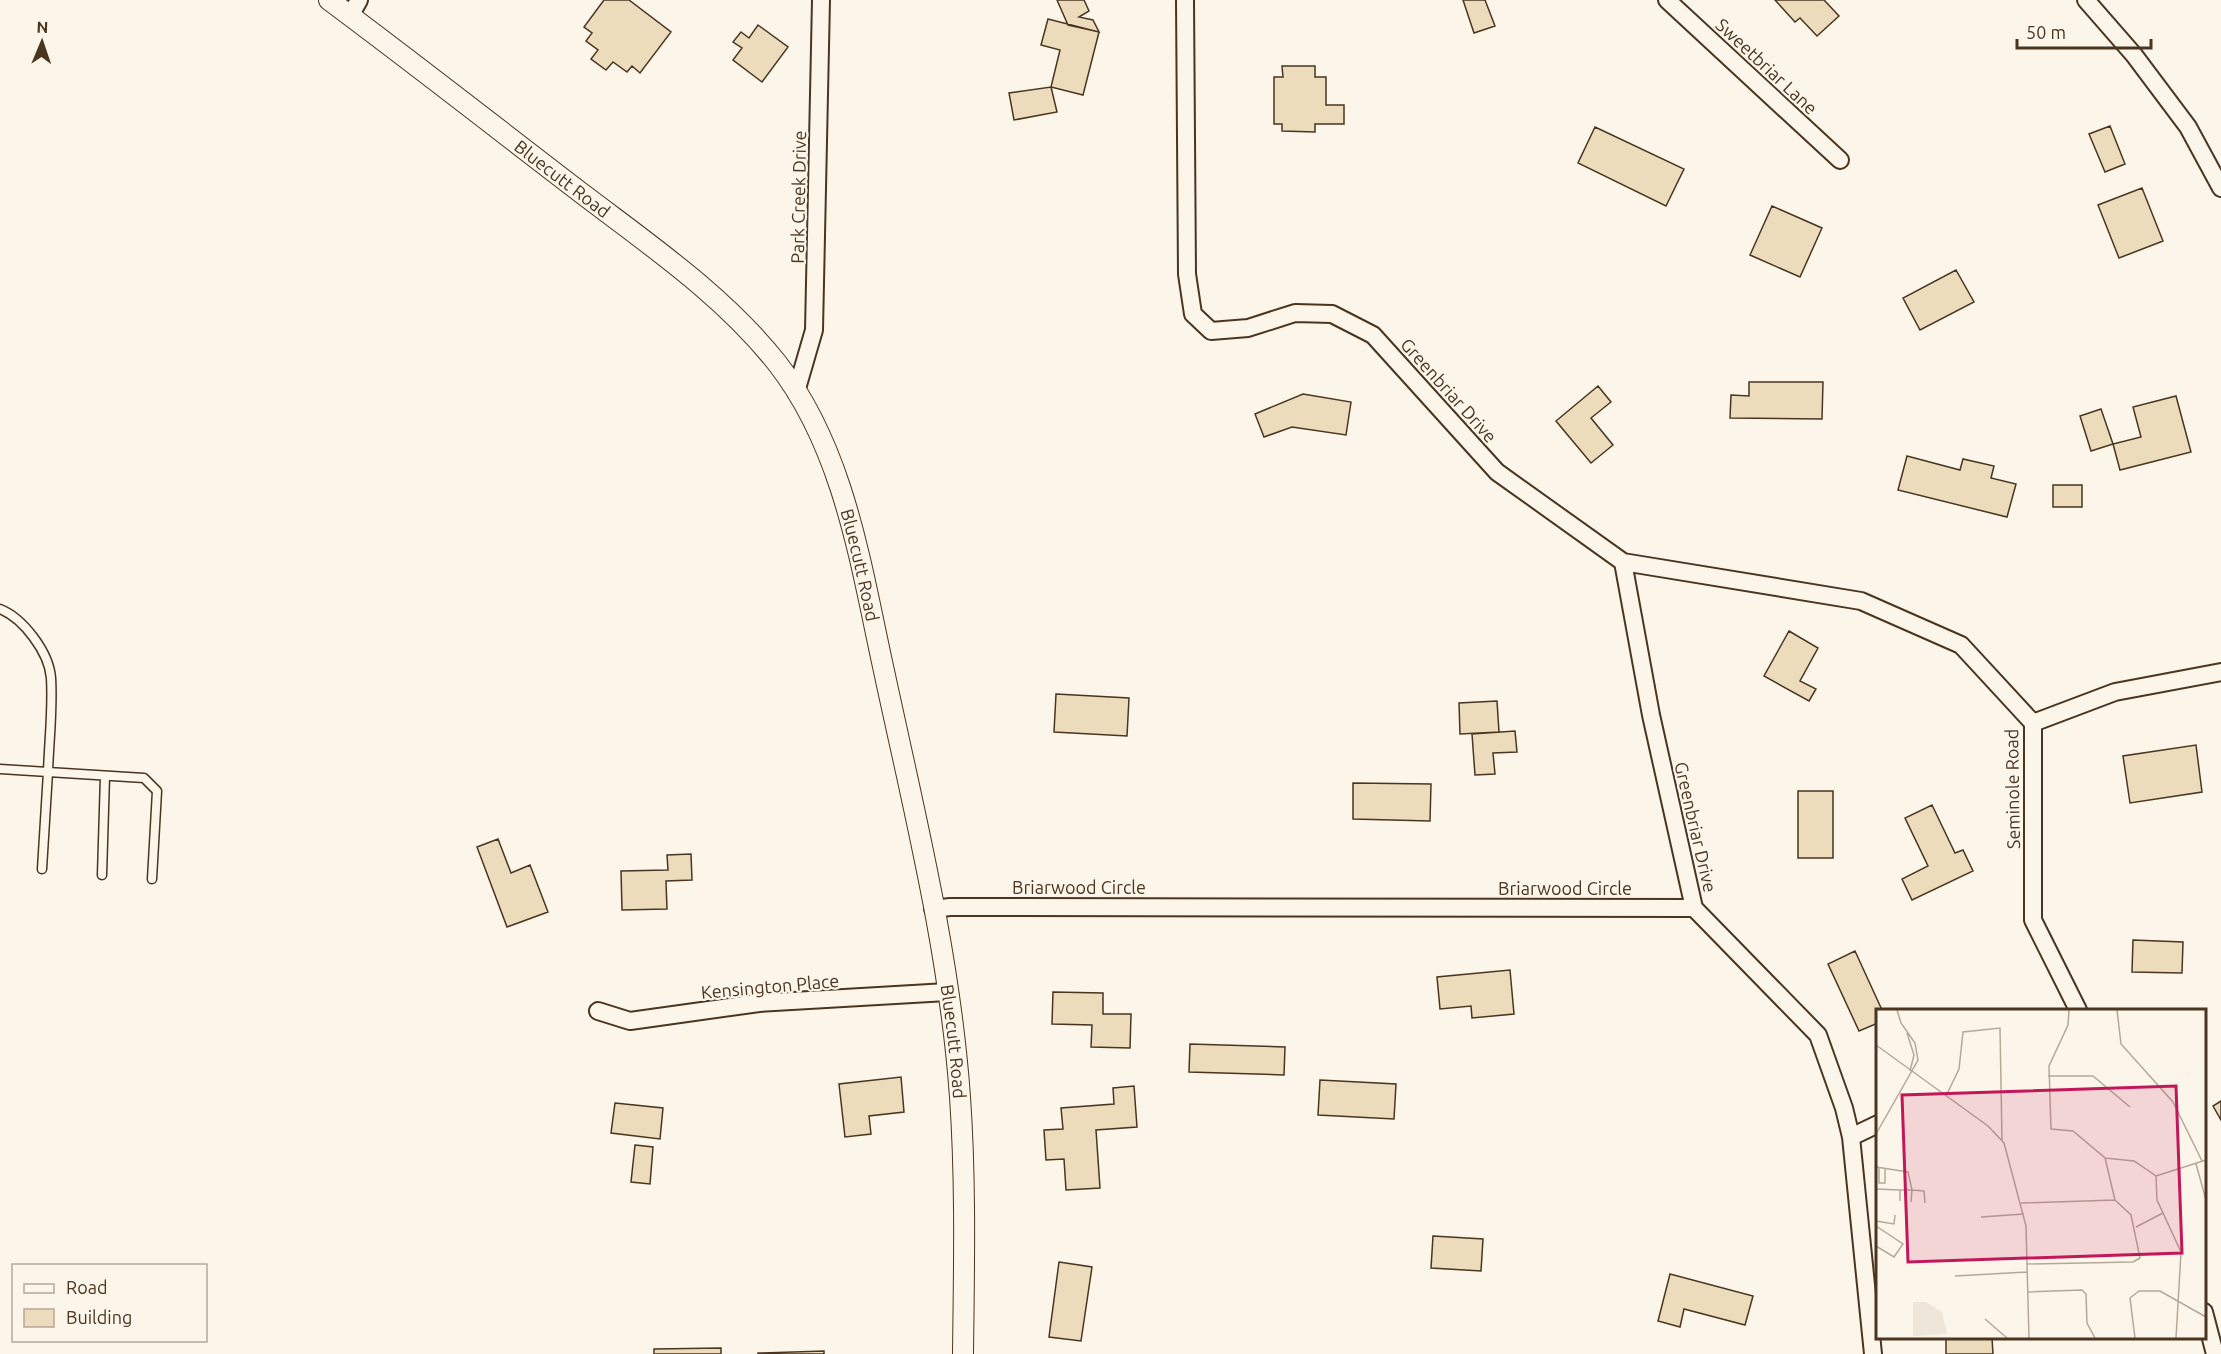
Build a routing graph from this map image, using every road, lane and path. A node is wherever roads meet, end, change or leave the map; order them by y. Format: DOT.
graph roads {
  1 [pos="329,0"];
  2 [pos="821,0"];
  3 [pos="1185,0"];
  4 [pos="1667,0"];
  5 [pos="2086,0"];
  6 [pos="354,8"];
  7 [pos="1840,160"];
  8 [pos="2221,188"];
  9 [pos="796,392"];
  10 [pos="1623,562"];
  11 [pos="0,609"];
  12 [pos="2221,672"];
  13 [pos="2033,723"];
  14 [pos="0,770"];
  15 [pos="48,772"];
  16 [pos="105,776"];
  17 [pos="42,869"];
  18 [pos="102,874"];
  19 [pos="152,879"];
  20 [pos="1694,908"];
  21 [pos="933,909"];
  22 [pos="947,992"];
  23 [pos="2077,1009"];
  24 [pos="598,1011"];
  25 [pos="1876,1125"];
  26 [pos="1851,1137"];
  27 [pos="2206,1315"];
  28 [pos="963,1354"];
  29 [pos="1872,1354"];
  30 [pos="2215,1354"];
  1 -- 6 [label="street, Bluecutt Road"];
  2 -- 9 [label="street, Park Creek Drive"];
  3 -- 10 [label="street, Greenbriar Drive"];
  4 -- 7 [label="street, Sweetbriar Lane"];
  5 -- 8 [label="street"];
  6 -- 9 [label="street, Bluecutt Road"];
  9 -- 21 [label="street, Bluecutt Road"];
  10 -- 13 [label="street, Seminole Road"];
  10 -- 20 [label="street, Greenbriar Drive"];
  11 -- 15 [label="lane"];
  12 -- 13 [label="street"];
  13 -- 23 [label="street, Seminole Road"];
  14 -- 15 [label="lane"];
  15 -- 16 [label="lane"];
  15 -- 17 [label="lane"];
  16 -- 18 [label="lane"];
  16 -- 19 [label="lane"];
  20 -- 21 [label="street, Briarwood Circle"];
  20 -- 26 [label="street"];
  21 -- 22 [label="street, Bluecutt Road"];
  22 -- 24 [label="street, Kensington Place"];
  22 -- 28 [label="street, Bluecutt Road"];
  25 -- 26 [label="street"];
  26 -- 29 [label="street"];
  27 -- 30 [label="street"];
}
